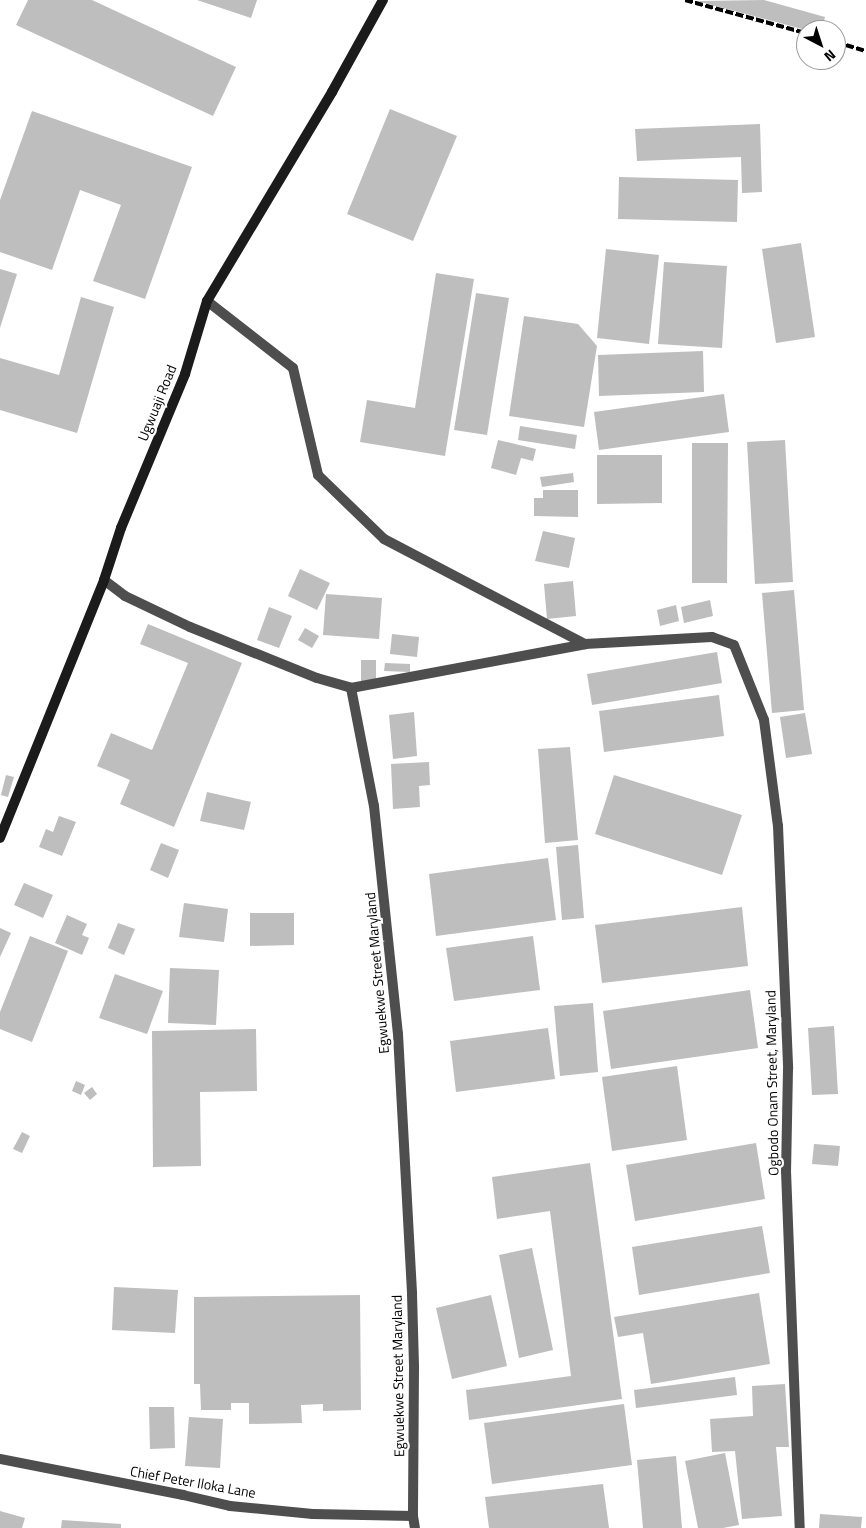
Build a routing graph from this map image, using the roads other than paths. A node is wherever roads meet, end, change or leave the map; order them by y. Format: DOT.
graph roads {
  1 [pos="383,0"];
  2 [pos="207,301"];
  3 [pos="104,580"];
  4 [pos="585,644"];
  5 [pos="351,688"];
  6 [pos="0,838"];
  7 [pos="0,1459"];
  8 [pos="413,1516"];
  9 [pos="415,1528"];
  10 [pos="800,1528"];
  1 -- 2 [label="main road, Ugwuaji Road"];
  2 -- 3 [label="main road, Ugwuaji Road"];
  2 -- 4 [label="street"];
  3 -- 5 [label="street"];
  3 -- 6 [label="main road, Ugwuaji Road"];
  4 -- 5 [label="street"];
  4 -- 10 [label="street, Ogbodo Onam Street, Maryland"];
  5 -- 8 [label="street, Egwuekwe Street Maryland"];
  7 -- 8 [label="street, Chief Peter Iloka Lane"];
  8 -- 9 [label="street, Egwuekwe Street Maryland"];
}
